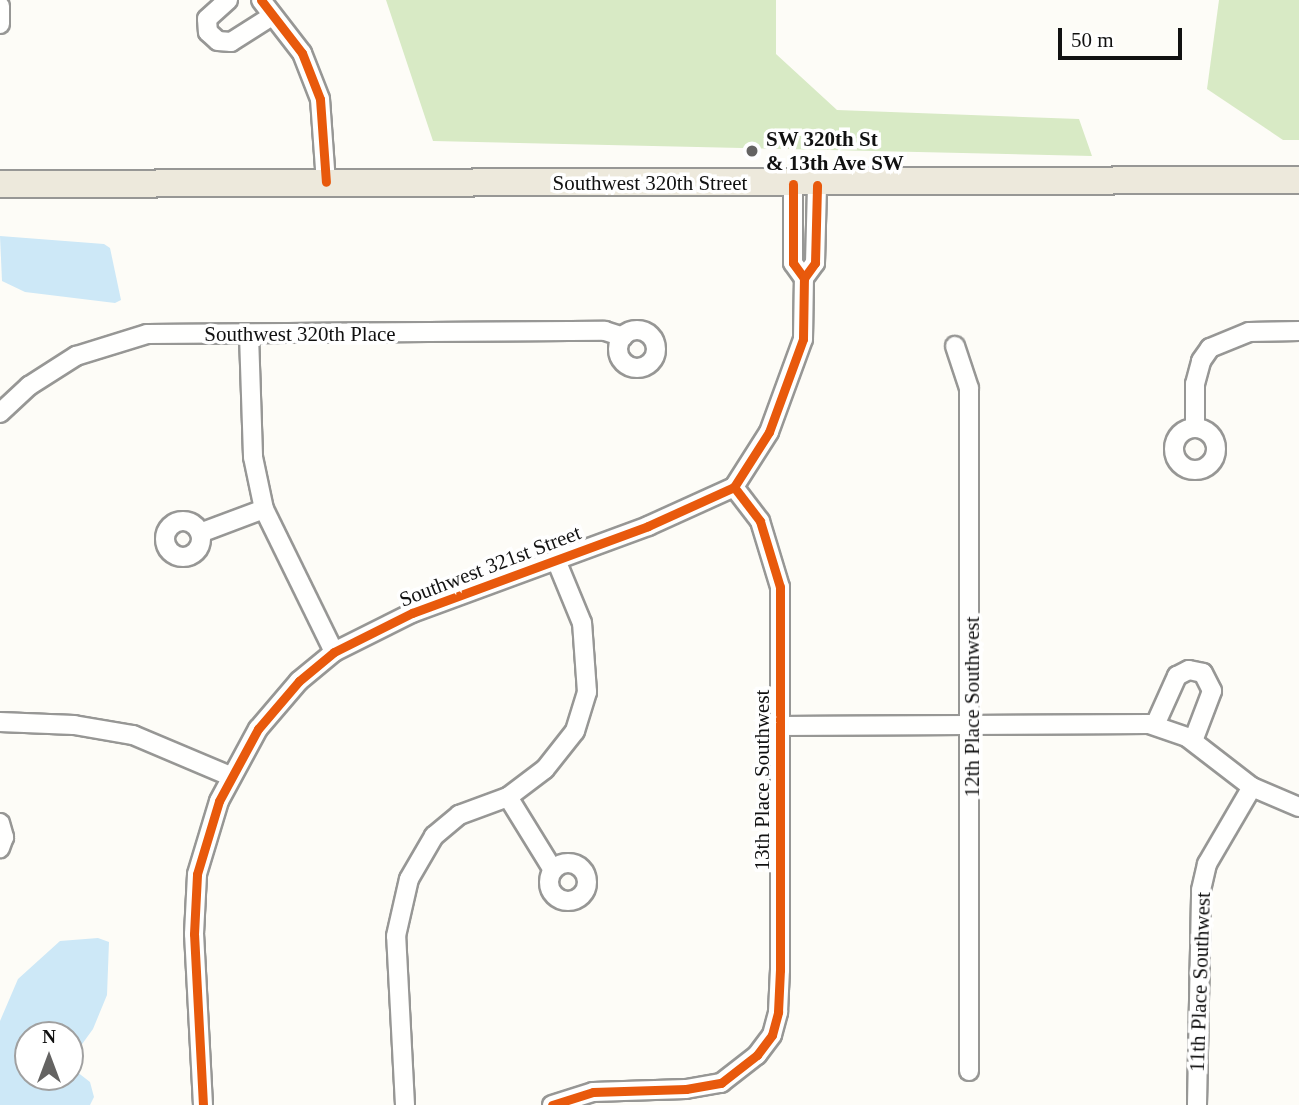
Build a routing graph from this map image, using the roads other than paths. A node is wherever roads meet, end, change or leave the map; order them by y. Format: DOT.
graph roads {
  1 [pos="228,0"];
  2 [pos="261,0"];
  3 [pos="0,6"];
  4 [pos="272,16"];
  5 [pos="0,24"];
  6 [pos="1299,180"];
  7 [pos="326,181"];
  8 [pos="0,184"];
  9 [pos="805,184"];
  10 [pos="804,278"];
  11 [pos="1299,331"];
  12 [pos="248,335"];
  13 [pos="623,337"];
  14 [pos="955,346"];
  15 [pos="0,413"];
  16 [pos="1195,428"];
  17 [pos="734,487"];
  18 [pos="264,509"];
  19 [pos="200,533"];
  20 [pos="556,560"];
  21 [pos="334,652"];
  22 [pos="0,722"];
  23 [pos="972,724"];
  24 [pos="1155,725"];
  25 [pos="779,726"];
  26 [pos="1193,741"];
  27 [pos="230,776"];
  28 [pos="1252,787"];
  29 [pos="508,797"];
  30 [pos="1299,807"];
  31 [pos="0,823"];
  32 [pos="0,848"];
  33 [pos="553,870"];
  34 [pos="970,1071"];
  35 [pos="203,1105"];
  36 [pos="405,1105"];
  37 [pos="552,1105"];
  38 [pos="1197,1105"];
  1 -- 4 [label="street"];
  2 -- 4 [label="street"];
  3 -- 5 [label="street"];
  4 -- 7 [label="street"];
  6 -- 9 [label="main road, Southwest 320th Street"];
  7 -- 8 [label="main road, Southwest 320th Street"];
  7 -- 9 [label="main road, Southwest 320th Street"];
  9 -- 10 [label="street"];
  9 -- 10 [label="street"];
  10 -- 17 [label="street"];
  11 -- 16 [label="street"];
  12 -- 13 [label="street, Southwest 320th Place"];
  12 -- 15 [label="street, Southwest 320th Place"];
  12 -- 18 [label="street"];
  14 -- 23 [label="street, 12th Place Southwest"];
  17 -- 20 [label="street, Southwest 321st Street"];
  17 -- 25 [label="street, 13th Place Southwest"];
  18 -- 19 [label="street"];
  18 -- 21 [label="street"];
  20 -- 21 [label="street, Southwest 321st Street"];
  20 -- 29 [label="street"];
  21 -- 27 [label="street, Southwest 321st Street"];
  22 -- 27 [label="street"];
  23 -- 24 [label="street"];
  23 -- 25 [label="street"];
  23 -- 34 [label="street, 12th Place Southwest"];
  24 -- 26 [label="street"];
  24 -- 26 [label="street"];
  25 -- 37 [label="street, 13th Place Southwest"];
  26 -- 28 [label="street"];
  27 -- 35 [label="street, Southwest 321st Street"];
  28 -- 30 [label="street"];
  28 -- 38 [label="street, 11th Place Southwest"];
  29 -- 33 [label="street"];
  29 -- 36 [label="street"];
  31 -- 32 [label="street"];
}
